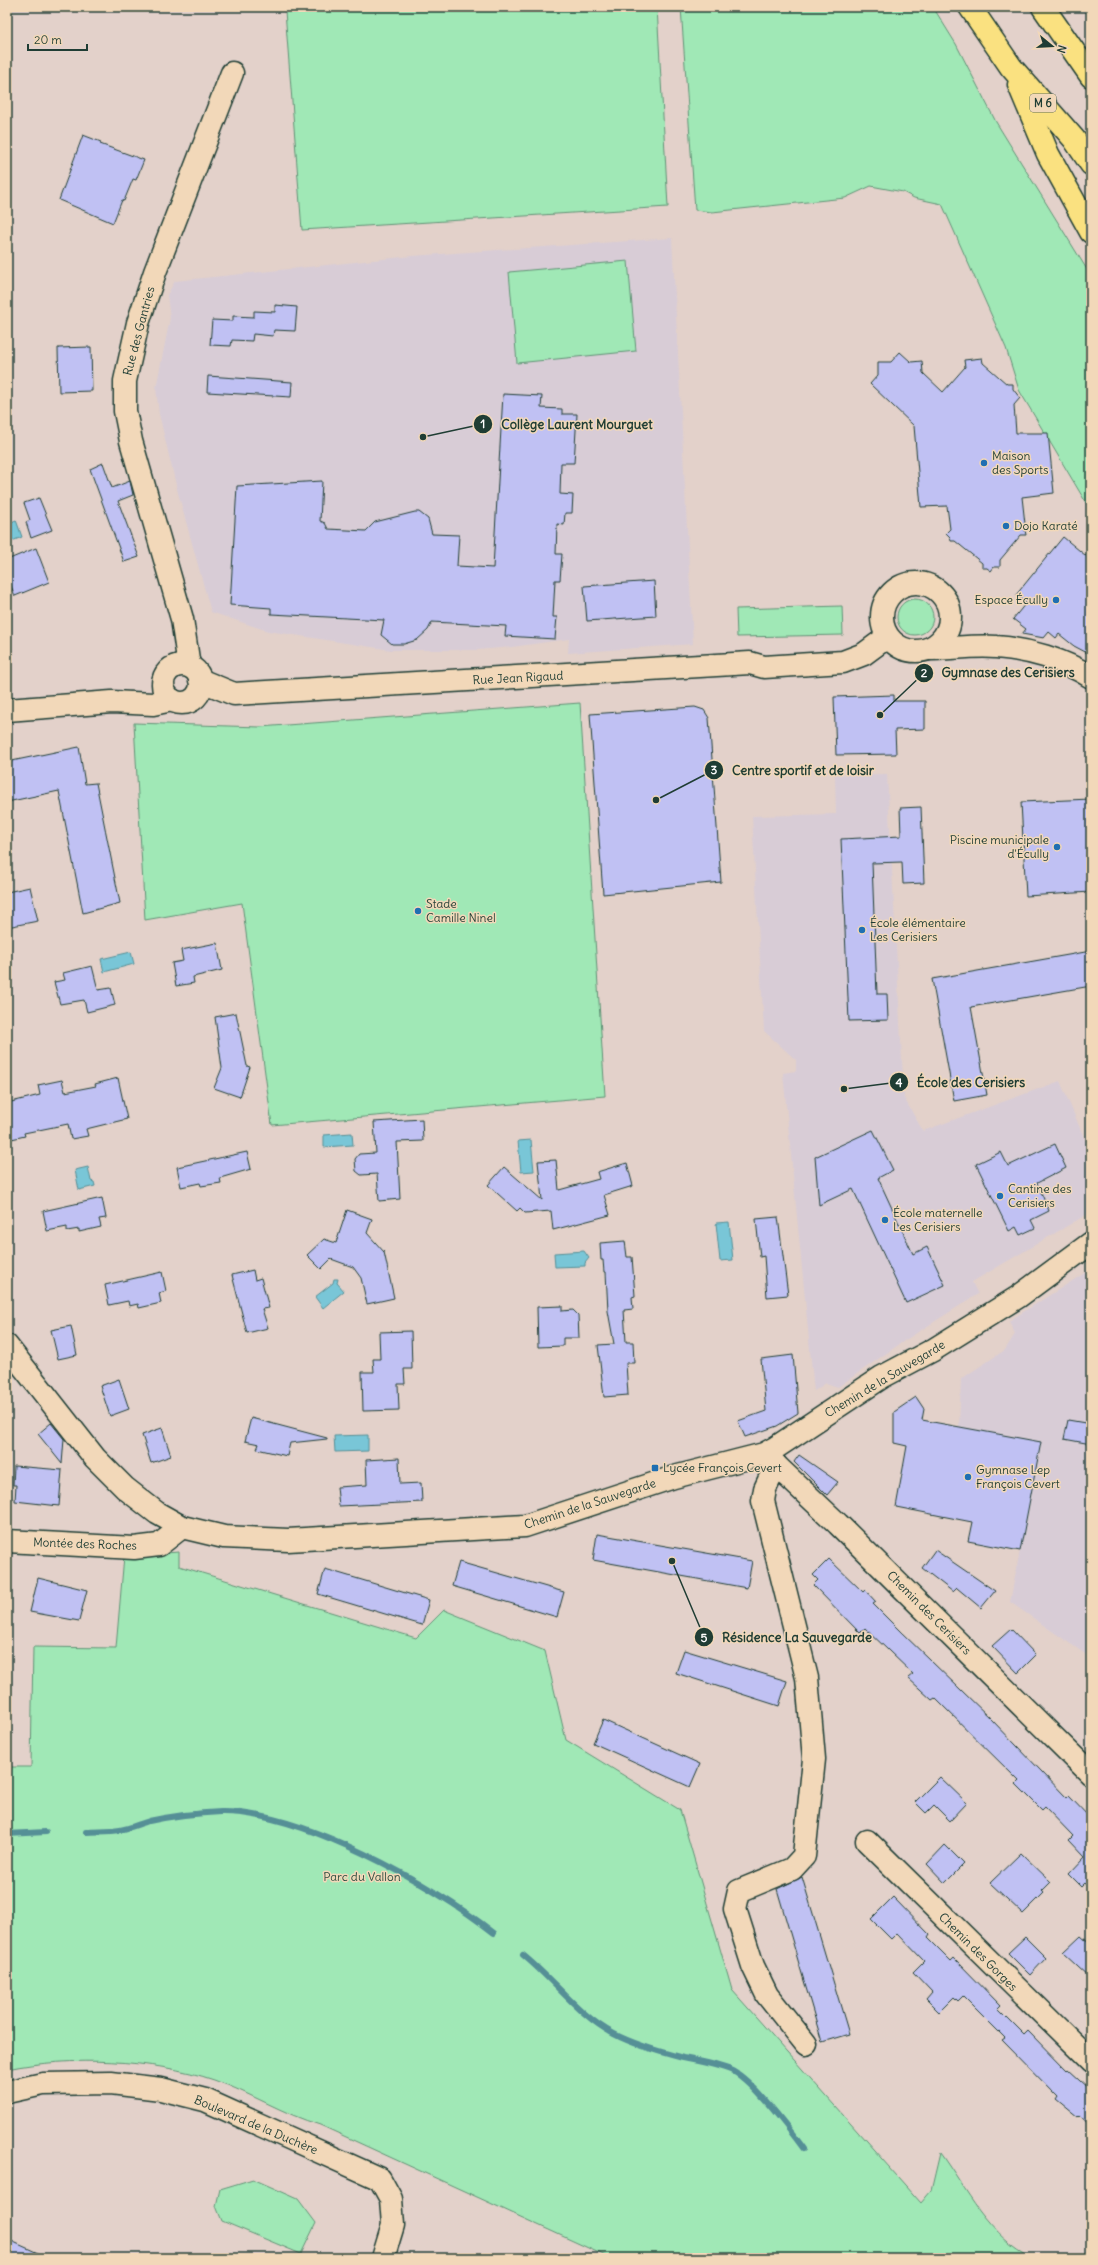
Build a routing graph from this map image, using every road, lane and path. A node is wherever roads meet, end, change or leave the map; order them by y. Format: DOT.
graph roads {
  1 [pos="970,7"];
  2 [pos="1043,7"];
  3 [pos="1011,67"];
  4 [pos="232,73"];
  5 [pos="1091,76"];
  6 [pos="1091,164"];
  7 [pos="1091,232"];
  8 [pos="182,619"];
  9 [pos="950,619"];
  10 [pos="887,637"];
  11 [pos="995,647"];
  12 [pos="928,649"];
  13 [pos="194,673"];
  14 [pos="1091,678"];
  15 [pos="167,685"];
  16 [pos="7,710"];
  17 [pos="1091,1243"];
  18 [pos="7,1346"];
  19 [pos="770,1460"];
  20 [pos="182,1527"];
  21 [pos="7,1541"];
  22 [pos="1091,1774"];
  23 [pos="867,1841"];
  24 [pos="806,2044"];
  25 [pos="1091,2062"];
  26 [pos="7,2092"];
  27 [pos="383,2258"];
  1 -- 3 [label="highway, M 6"];
  2 -- 5 [label="highway"];
  3 -- 6 [label="highway, M 6"];
  3 -- 7 [label="highway"];
  4 -- 8 [label="street, Rue des Gantries"];
  8 -- 13 [label="street, Rue des Gantries"];
  8 -- 15 [label="street"];
  9 -- 10 [label="street"];
  9 -- 11 [label="street"];
  9 -- 12 [label="street"];
  10 -- 12 [label="street"];
  10 -- 13 [label="street, Rue Jean Rigaud"];
  11 -- 12 [label="street"];
  11 -- 14 [label="street"];
  13 -- 15 [label="street"];
  13 -- 15 [label="street"];
  15 -- 16 [label="street"];
  17 -- 19 [label="street, Chemin de la Sauvegarde"];
  18 -- 20 [label="street, Chemin de la Sauvegarde"];
  19 -- 20 [label="street, Chemin de la Sauvegarde"];
  19 -- 22 [label="street, Chemin des Cerisiers"];
  19 -- 24 [label="street"];
  20 -- 21 [label="street, Montée des Roches"];
  23 -- 25 [label="street, Chemin des Gorges"];
  26 -- 27 [label="street, Boulevard de la Duchère"];
}
